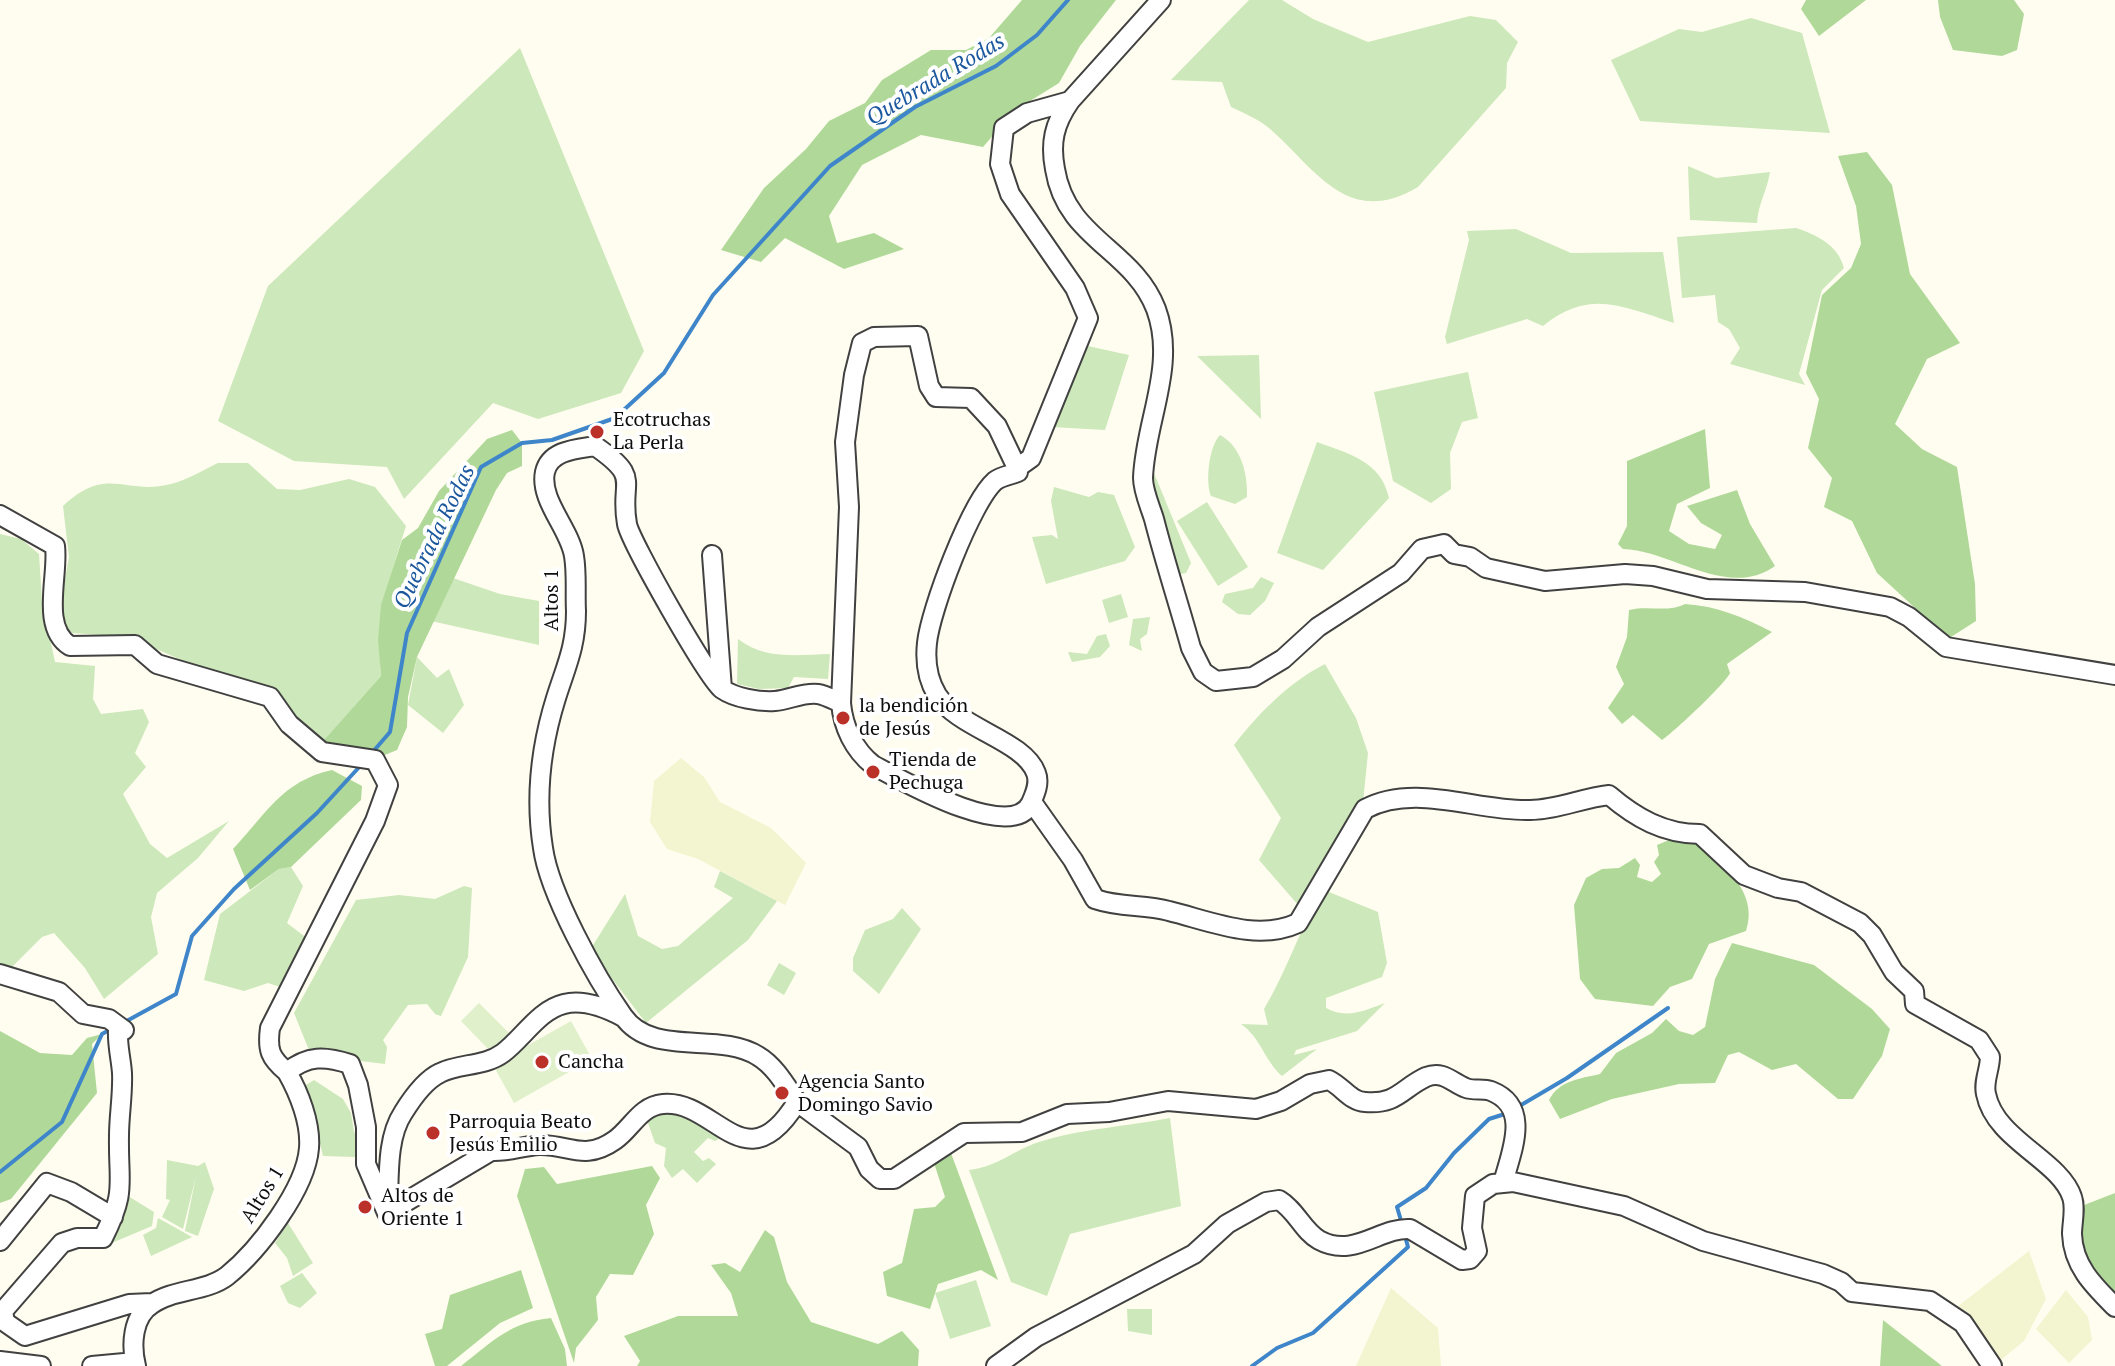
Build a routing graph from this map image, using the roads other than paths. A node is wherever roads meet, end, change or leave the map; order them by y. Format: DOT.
graph roads {
  1 [pos="1161,0"];
  2 [pos="1070,101"];
  3 [pos="1017,468"];
  4 [pos="0,515"];
  5 [pos="712,555"];
  6 [pos="2115,675"];
  7 [pos="722,689"];
  8 [pos="841,703"];
  9 [pos="1032,802"];
  10 [pos="0,974"];
  11 [pos="623,1017"];
  12 [pos="287,1072"];
  13 [pos="797,1102"];
  14 [pos="1503,1183"];
  15 [pos="387,1213"];
  16 [pos="113,1217"];
  17 [pos="0,1241"];
  18 [pos="152,1303"];
  19 [pos="2115,1307"];
  20 [pos="0,1361"];
  21 [pos="136,1364"];
  22 [pos="41,1366"];
  23 [pos="92,1366"];
  24 [pos="996,1366"];
  25 [pos="1992,1366"];
  1 -- 2 [label="street"];
  2 -- 3 [label="street"];
  2 -- 6 [label="street"];
  3 -- 8 [label="street"];
  3 -- 9 [label="street"];
  4 -- 12 [label="street, Altos 1"];
  5 -- 7 [label="street"];
  7 -- 8 [label="street"];
  7 -- 11 [label="street, Altos 1"];
  8 -- 9 [label="street"];
  9 -- 19 [label="street"];
  10 -- 16 [label="street"];
  11 -- 13 [label="street, Altos 1"];
  11 -- 15 [label="street"];
  12 -- 15 [label="street"];
  12 -- 18 [label="street, Altos 1"];
  13 -- 14 [label="street, Altos 1"];
  13 -- 15 [label="street"];
  14 -- 24 [label="street"];
  14 -- 25 [label="street"];
  16 -- 17 [label="street"];
  16 -- 18 [label="street, Altos 1"];
  18 -- 21 [label="street"];
  20 -- 22 [label="street"];
  21 -- 23 [label="street"];
}
